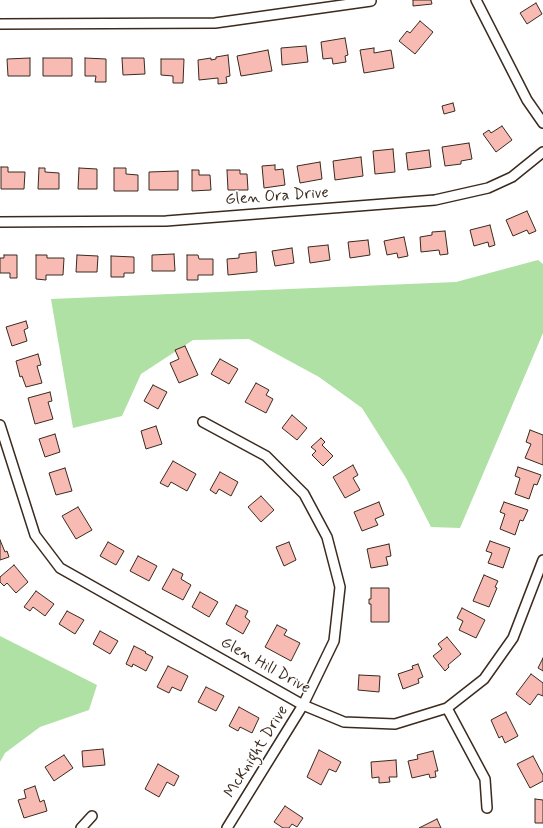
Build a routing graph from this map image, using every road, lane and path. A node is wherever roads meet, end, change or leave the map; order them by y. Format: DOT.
graph roads {
  1 [pos="476,0"];
  2 [pos="371,1"];
  3 [pos="0,24"];
  4 [pos="543,123"];
  5 [pos="543,152"];
  6 [pos="0,222"];
  7 [pos="203,422"];
  8 [pos="0,425"];
  9 [pos="9,457"];
  10 [pos="0,460"];
  11 [pos="543,560"];
  12 [pos="303,705"];
  13 [pos="447,708"];
  14 [pos="487,808"];
  15 [pos="92,816"];
  16 [pos="81,828"];
  17 [pos="227,828"];
  1 -- 4 [label="street"];
  2 -- 3 [label="street"];
  5 -- 6 [label="street, Glen Ora Drive"];
  7 -- 12 [label="street, McKnight Drive"];
  8 -- 9 [label="street, Glen Hill Drive"];
  9 -- 10 [label="street"];
  9 -- 12 [label="street, Glen Hill Drive"];
  11 -- 13 [label="street, Glen Hill Drive"];
  12 -- 13 [label="street, Glen Hill Drive"];
  12 -- 17 [label="street, McKnight Drive"];
  13 -- 14 [label="street"];
  15 -- 16 [label="street"];
}
